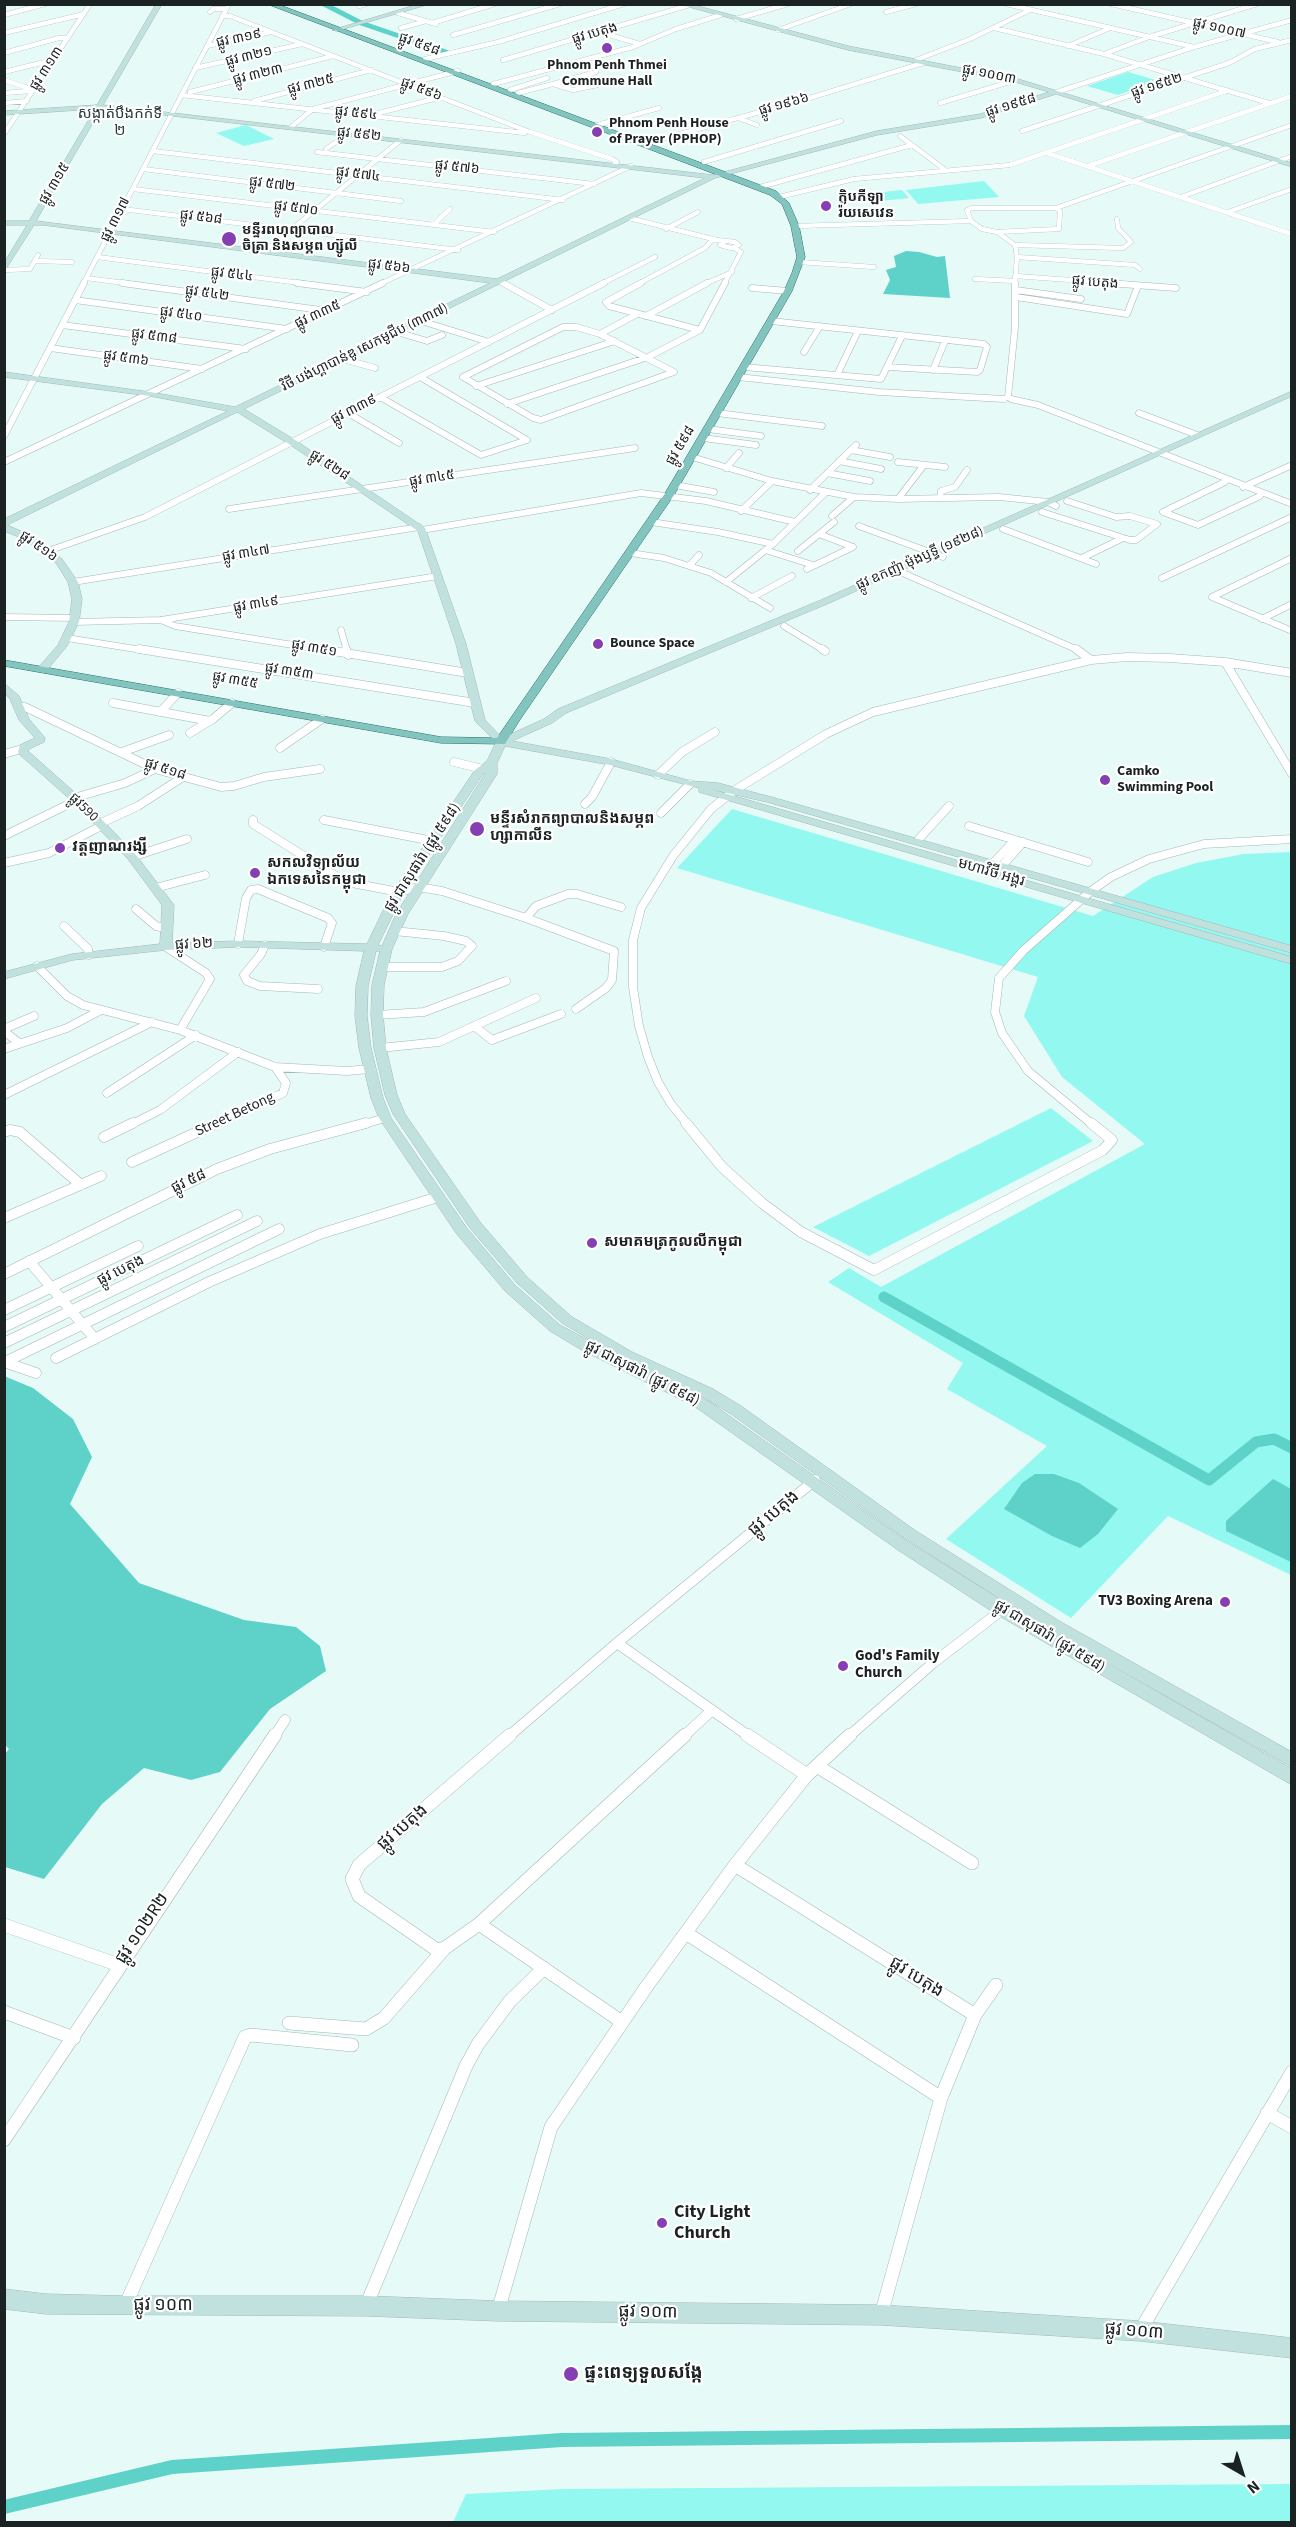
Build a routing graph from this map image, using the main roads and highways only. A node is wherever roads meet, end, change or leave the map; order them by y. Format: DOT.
graph roads {
  1 [pos="270,4"];
  2 [pos="281,4"];
  3 [pos="309,17"];
  4 [pos="339,29"];
  5 [pos="455,72"];
  6 [pos="597,125"];
  7 [pos="647,143"];
  8 [pos="726,173"];
  9 [pos="4,657"];
  10 [pos="4,663"];
  11 [pos="45,665"];
  12 [pos="460,739"];
  13 [pos="501,742"];
  1 -- 3 [label="main road, ផ្លូវ ៥៩៨"];
  2 -- 3 [label="main road, ផ្លូវ ៥៩៨"];
  3 -- 4 [label="main road, ផ្លូវ ៥៩៨"];
  4 -- 5 [label="main road, ផ្លូវ ៥៩៨"];
  4 -- 5 [label="main road, ផ្លូវ ៥៩៨"];
  5 -- 6 [label="main road, ផ្លូវ ៥៩៨"];
  5 -- 6 [label="main road, ផ្លូវ ៥៩៨"];
  6 -- 7 [label="main road, ផ្លូវ ៥៩៨"];
  7 -- 8 [label="main road, ផ្លូវ ៥៩៨"];
  7 -- 8 [label="main road, ផ្លូវ ៥៩៨"];
  8 -- 13 [label="main road, ផ្លូវ ៥៩៨"];
  9 -- 11 [label="main road, ផ្លូវ ៣៥៥"];
  10 -- 11 [label="main road, ផ្លូវ ៣៥៥"];
  11 -- 12 [label="main road, ផ្លូវ ៣៥៥"];
  11 -- 12 [label="main road, ផ្លូវ ៣៥៥"];
  12 -- 13 [label="main road, ផ្លូវ ៣៥៥"];
}
